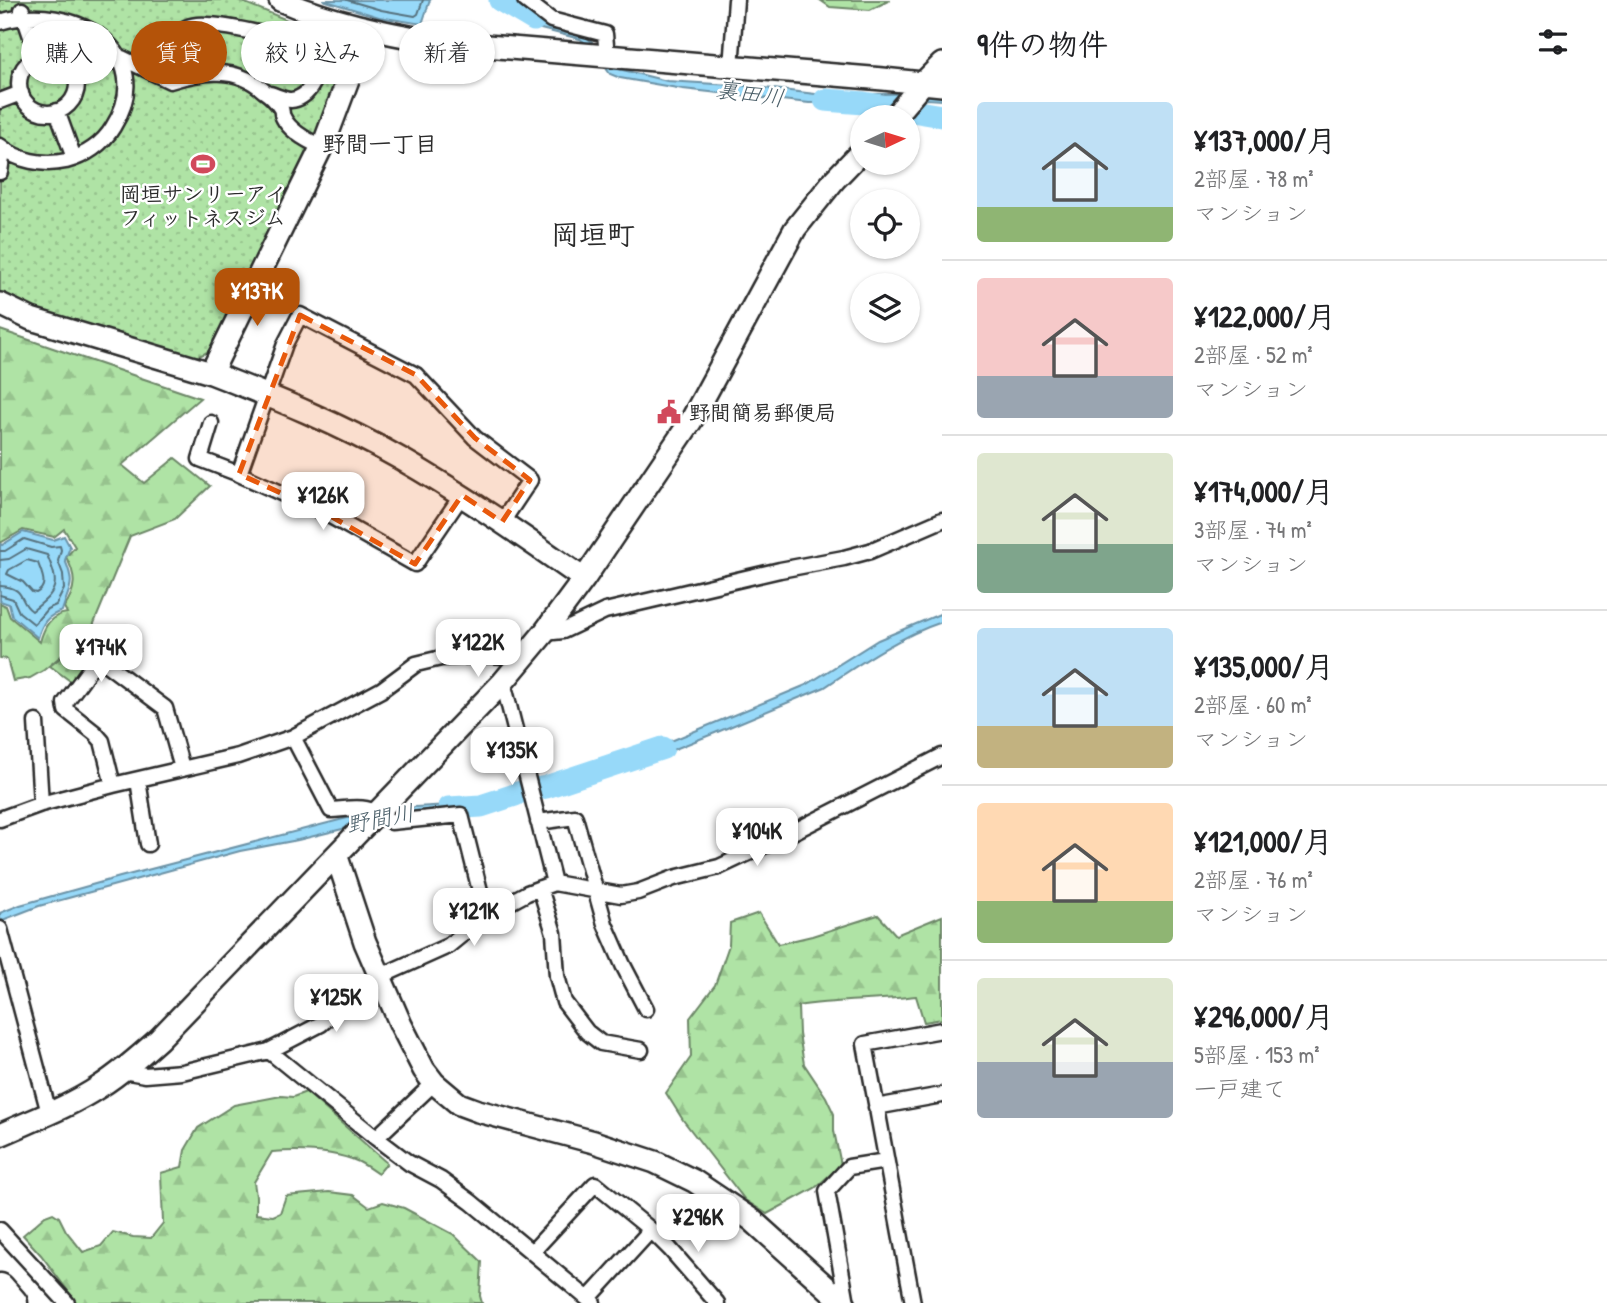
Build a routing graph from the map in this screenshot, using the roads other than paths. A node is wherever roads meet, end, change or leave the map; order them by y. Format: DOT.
graph roads {
  1 [pos="280,0"];
  2 [pos="525,0"];
  3 [pos="736,0"];
  4 [pos="22,10"];
  5 [pos="26,21"];
  6 [pos="340,21"];
  7 [pos="0,22"];
  8 [pos="227,27"];
  9 [pos="385,32"];
  10 [pos="607,56"];
  11 [pos="122,58"];
  12 [pos="117,60"];
  13 [pos="131,62"];
  14 [pos="942,65"];
  15 [pos="731,67"];
  16 [pos="227,73"];
  17 [pos="21,74"];
  18 [pos="77,84"];
  19 [pos="347,84"];
  20 [pos="933,84"];
  21 [pos="266,92"];
  22 [pos="21,93"];
  23 [pos="0,101"];
  24 [pos="908,105"];
  25 [pos="57,111"];
  26 [pos="322,147"];
  27 [pos="1,157"];
  28 [pos="74,158"];
  29 [pos="850,163"];
  30 [pos="0,304"];
  31 [pos="211,373"];
  32 [pos="267,395"];
  33 [pos="211,424"];
  34 [pos="240,474"];
  35 [pos="461,495"];
  36 [pos="942,520"];
  37 [pos="502,522"];
  38 [pos="584,579"];
  39 [pos="544,633"];
  40 [pos="524,657"];
  41 [pos="503,682"];
  42 [pos="36,722"];
  43 [pos="293,737"];
  44 [pos="942,756"];
  45 [pos="182,768"];
  46 [pos="138,780"];
  47 [pos="113,785"];
  48 [pos="41,804"];
  49 [pos="378,812"];
  50 [pos="0,819"];
  51 [pos="538,822"];
  52 [pos="148,844"];
  53 [pos="337,857"];
  54 [pos="547,886"];
  55 [pos="598,892"];
  56 [pos="486,915"];
  57 [pos="0,929"];
  58 [pos="379,977"];
  59 [pos="646,1009"];
  60 [pos="942,1030"];
  61 [pos="641,1050"];
  62 [pos="269,1051"];
  63 [pos="123,1071"];
  64 [pos="434,1083"];
  65 [pos="941,1099"];
  66 [pos="876,1107"];
  67 [pos="49,1113"];
  68 [pos="0,1135"];
  69 [pos="376,1138"];
  70 [pos="886,1161"];
  71 [pos="0,1230"];
  72 [pos="651,1230"];
  73 [pos="532,1252"];
  74 [pos="0,1289"];
  75 [pos="590,1301"];
  76 [pos="13,1303"];
  77 [pos="67,1303"];
  78 [pos="717,1303"];
  79 [pos="846,1303"];
  80 [pos="913,1303"];
  1 -- 6 [label="street"];
  2 -- 10 [label="street"];
  3 -- 15 [label="street"];
  4 -- 5 [label="street"];
  4 -- 7 [label="street"];
  4 -- 11 [label="street"];
  8 -- 21 [label="street"];
  9 -- 10 [label="street"];
  10 -- 15 [label="street"];
  11 -- 12 [label="street"];
  11 -- 13 [label="street"];
  11 -- 28 [label="street"];
  14 -- 20 [label="street"];
  15 -- 20 [label="street"];
  16 -- 21 [label="street"];
  17 -- 22 [label="street"];
  18 -- 25 [label="street"];
  19 -- 26 [label="street"];
  20 -- 24 [label="street"];
  21 -- 26 [label="street"];
  22 -- 23 [label="street"];
  22 -- 25 [label="street"];
  25 -- 28 [label="street"];
  26 -- 31 [label="street"];
  27 -- 28 [label="street"];
  29 -- 38 [label="street"];
  30 -- 31 [label="street"];
  31 -- 32 [label="street"];
  32 -- 34 [label="street"];
  32 -- 35 [label="street"];
  32 -- 37 [label="street"];
  33 -- 34 [label="street"];
  34 -- 35 [label="street"];
  35 -- 37 [label="street"];
  36 -- 39 [label="street"];
  37 -- 38 [label="street"];
  38 -- 39 [label="street"];
  39 -- 40 [label="street"];
  40 -- 41 [label="street"];
  40 -- 43 [label="street"];
  41 -- 49 [label="street"];
  41 -- 51 [label="street"];
  42 -- 48 [label="street"];
  43 -- 45 [label="street"];
  43 -- 49 [label="street"];
  44 -- 55 [label="street"];
  45 -- 46 [label="street"];
  45 -- 47 [label="street"];
  46 -- 47 [label="street"];
  46 -- 52 [label="street"];
  47 -- 48 [label="street"];
  48 -- 50 [label="street"];
  49 -- 53 [label="street"];
  49 -- 56 [label="street"];
  51 -- 54 [label="street"];
  51 -- 55 [label="street"];
  53 -- 58 [label="street"];
  53 -- 63 [label="street"];
  54 -- 55 [label="street"];
  54 -- 56 [label="street"];
  54 -- 61 [label="street"];
  55 -- 59 [label="street"];
  56 -- 58 [label="street"];
  57 -- 67 [label="street"];
  58 -- 62 [label="street"];
  58 -- 64 [label="street"];
  60 -- 66 [label="street"];
  62 -- 63 [label="street"];
  62 -- 69 [label="street"];
  63 -- 67 [label="street"];
  64 -- 69 [label="street"];
  64 -- 79 [label="street"];
  65 -- 66 [label="street"];
  66 -- 70 [label="street"];
  67 -- 68 [label="street"];
  69 -- 73 [label="street"];
  70 -- 79 [label="street"];
  70 -- 80 [label="street"];
  71 -- 77 [label="street"];
  72 -- 73 [label="street"];
  72 -- 75 [label="street"];
  72 -- 78 [label="street"];
  73 -- 75 [label="street"];
  74 -- 76 [label="highway"];
}
